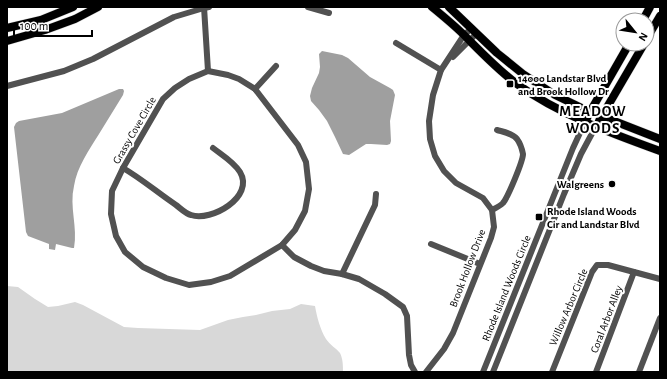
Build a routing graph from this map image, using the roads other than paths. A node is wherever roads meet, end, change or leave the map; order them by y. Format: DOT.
graph roads {
  1 [pos="73,7"];
  2 [pos="98,7"];
  3 [pos="206,7"];
  4 [pos="308,7"];
  5 [pos="432,7"];
  6 [pos="449,7"];
  7 [pos="329,13"];
  8 [pos="7,28"];
  9 [pos="474,31"];
  10 [pos="467,38"];
  11 [pos="7,41"];
  12 [pos="396,43"];
  13 [pos="624,52"];
  14 [pos="639,52"];
  15 [pos="276,66"];
  16 [pos="441,70"];
  17 [pos="208,72"];
  18 [pos="7,86"];
  19 [pos="255,89"];
  20 [pos="590,112"];
  21 [pos="602,117"];
  22 [pos="584,122"];
  23 [pos="596,126"];
  24 [pos="497,130"];
  25 [pos="660,139"];
  26 [pos="213,148"];
  27 [pos="660,151"];
  28 [pos="123,168"];
  29 [pos="376,194"];
  30 [pos="492,210"];
  31 [pos="431,244"];
  32 [pos="282,245"];
  33 [pos="480,264"];
  34 [pos="634,272"];
  35 [pos="342,274"];
  36 [pos="660,279"];
  37 [pos="660,318"];
  38 [pos="416,372"];
  39 [pos="426,372"];
  40 [pos="483,372"];
  41 [pos="493,372"];
  42 [pos="552,372"];
  43 [pos="596,372"];
  44 [pos="639,372"];
  1 -- 8 [label="main road"];
  2 -- 11 [label="main road"];
  3 -- 17 [label="street"];
  3 -- 18 [label="street"];
  4 -- 7 [label="street"];
  5 -- 10 [label="main road"];
  6 -- 9 [label="main road"];
  9 -- 10 [label="street"];
  9 -- 20 [label="main road"];
  10 -- 16 [label="street"];
  10 -- 22 [label="main road"];
  12 -- 16 [label="street"];
  13 -- 20 [label="main road"];
  14 -- 21 [label="main road"];
  15 -- 19 [label="street"];
  16 -- 30 [label="street"];
  17 -- 19 [label="street, Grassy Cove Circle"];
  17 -- 28 [label="street, Grassy Cove Circle"];
  19 -- 32 [label="street, Grassy Cove Circle"];
  20 -- 21 [label="main road"];
  20 -- 22 [label="main road"];
  21 -- 23 [label="main road"];
  21 -- 25 [label="main road"];
  22 -- 23 [label="main road"];
  22 -- 40 [label="street, Rhode Island Woods Circle"];
  23 -- 27 [label="main road"];
  23 -- 41 [label="street, Rhode Island Woods Circle"];
  24 -- 30 [label="street"];
  26 -- 28 [label="street"];
  28 -- 32 [label="street, Grassy Cove Circle"];
  29 -- 35 [label="street"];
  30 -- 33 [label="street, Brook Hollow Drive"];
  31 -- 33 [label="street"];
  32 -- 35 [label="street"];
  33 -- 39 [label="street, Brook Hollow Drive"];
  34 -- 36 [label="street, Willow Arbor Circle"];
  34 -- 42 [label="street, Willow Arbor Circle"];
  34 -- 43 [label="street, Coral Arbor Alley"];
  35 -- 38 [label="street"];
  37 -- 44 [label="street"];
}
